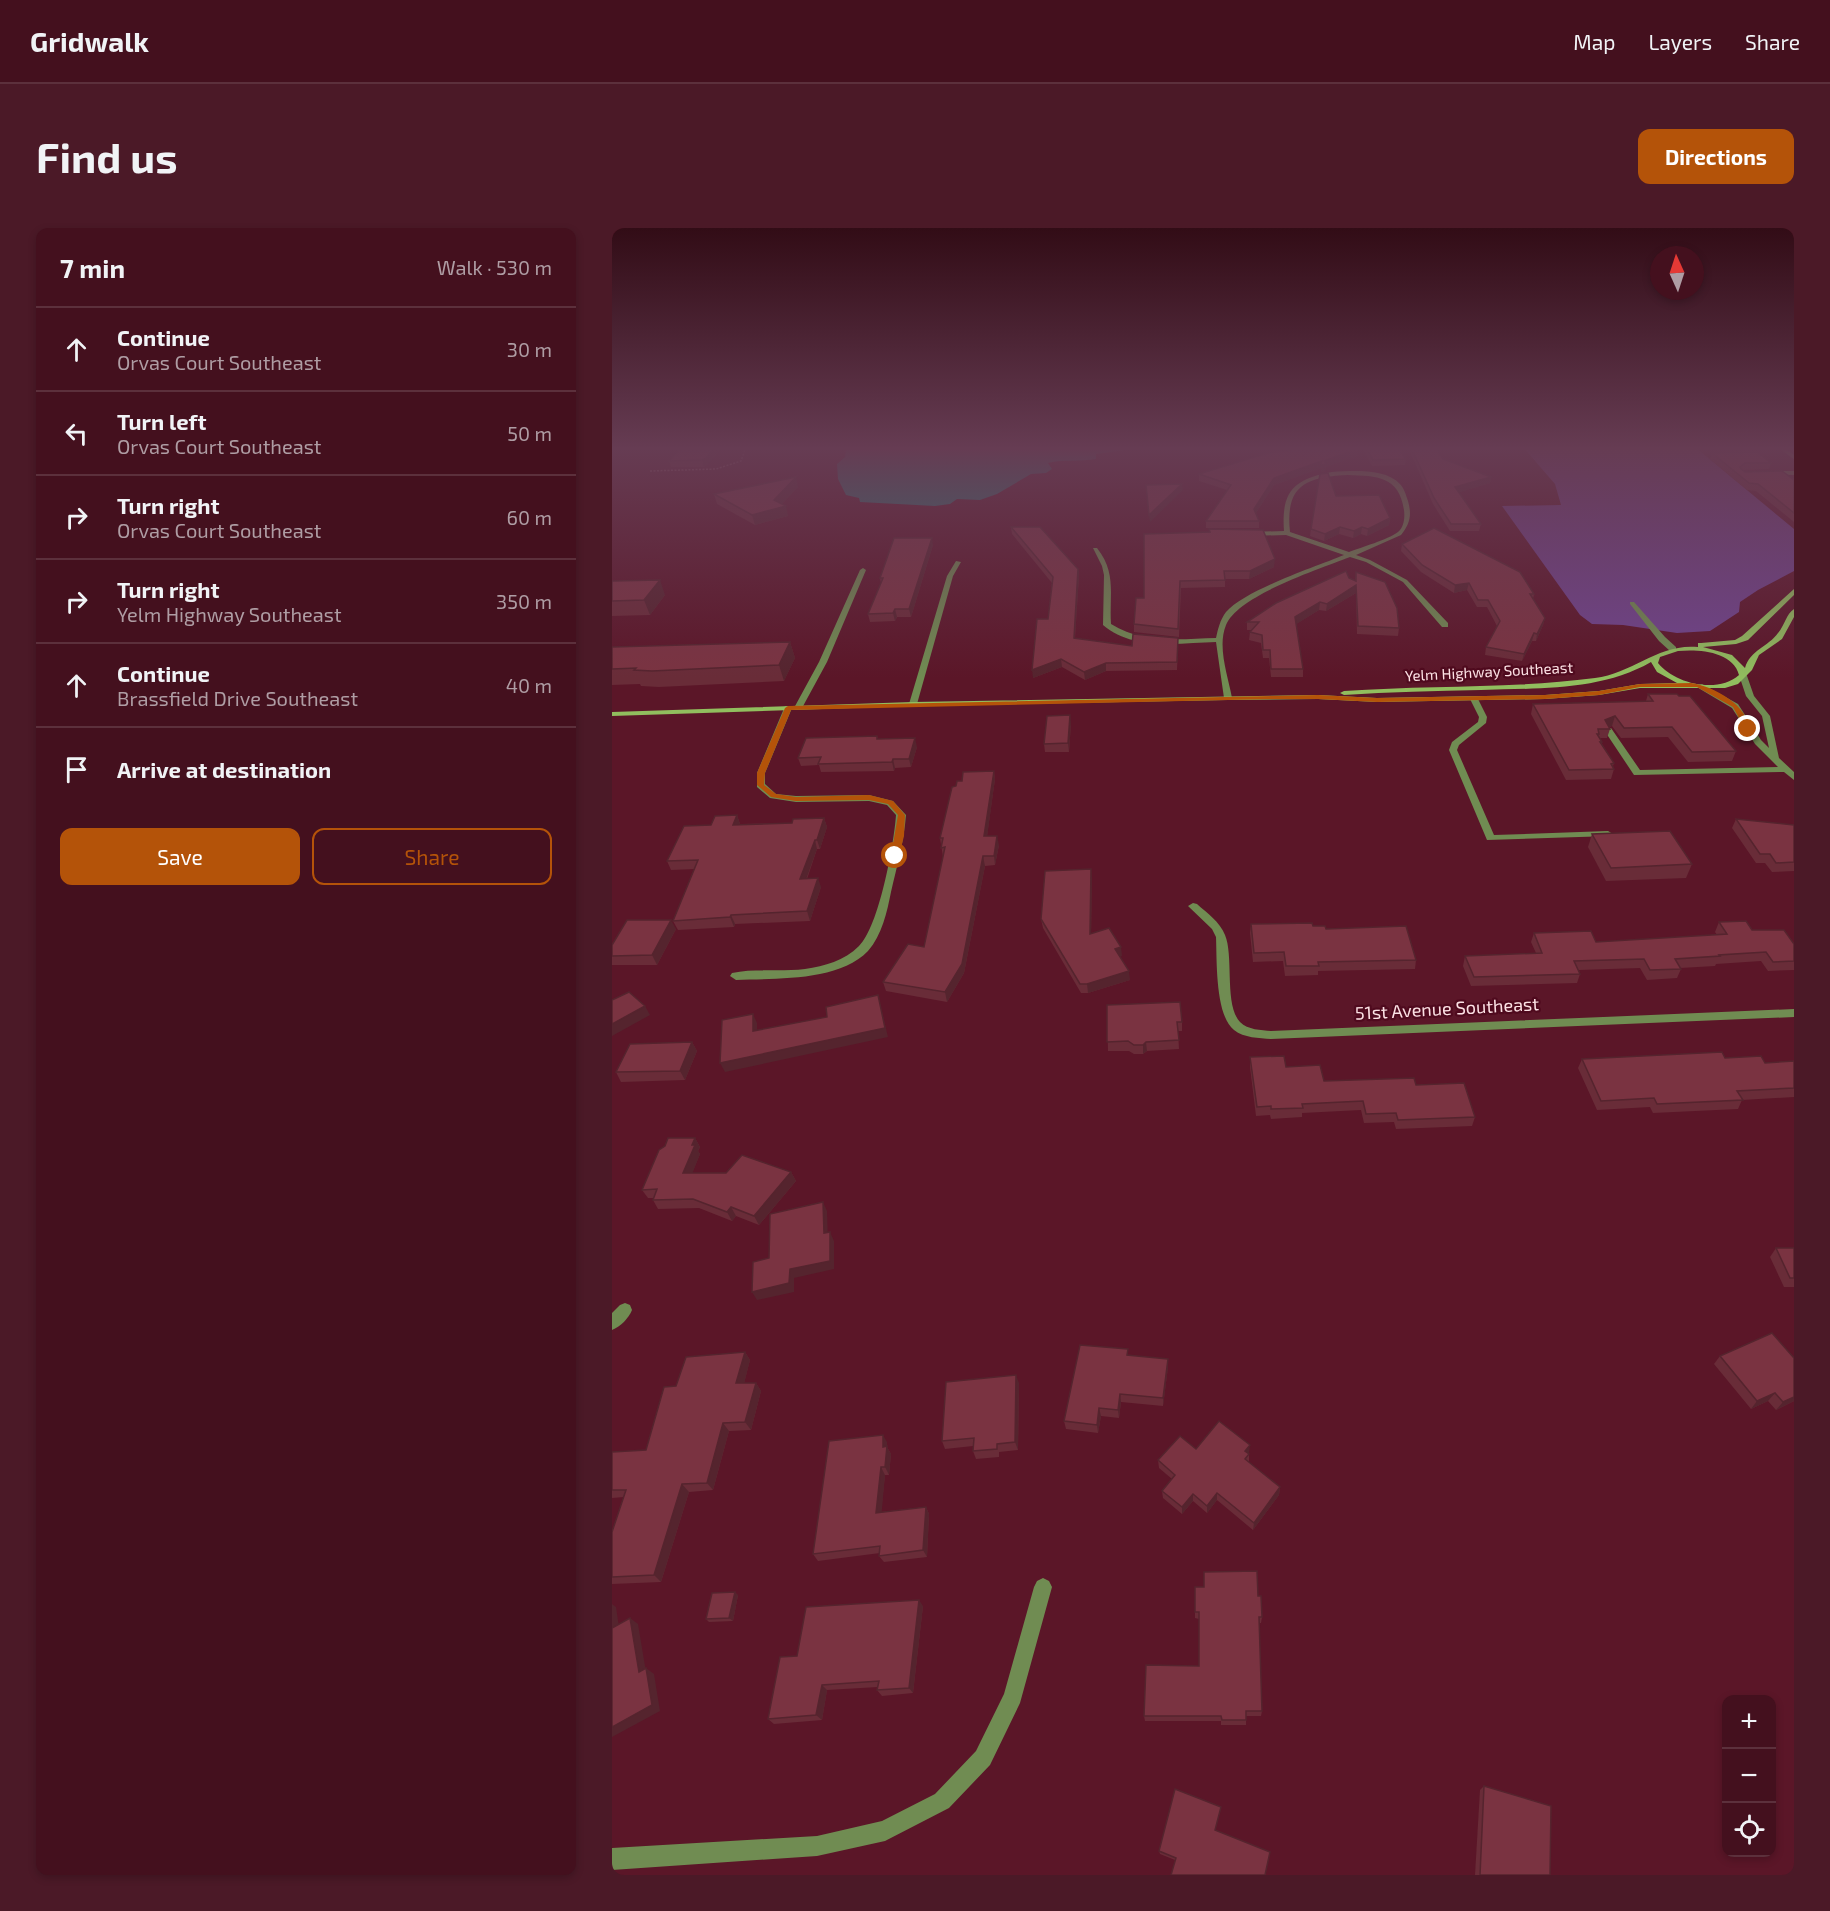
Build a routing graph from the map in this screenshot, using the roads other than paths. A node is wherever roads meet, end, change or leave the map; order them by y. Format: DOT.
graph roads {
  1 [pos="1287,524"];
  2 [pos="1407,524"];
  3 [pos="1287,533"];
  4 [pos="1235,534"];
  5 [pos="1095,549"];
  6 [pos="1349,555"];
  7 [pos="958,561"];
  8 [pos="863,570"];
  9 [pos="1794,591"];
  10 [pos="1632,603"];
  11 [pos="1794,611"];
  12 [pos="1446,625"];
  13 [pos="1218,640"];
  14 [pos="1676,648"];
  15 [pos="1657,655"];
  16 [pos="1743,674"];
  17 [pos="1695,685"];
  18 [pos="1318,697"];
  19 [pos="1228,698"];
  20 [pos="1474,699"];
  21 [pos="913,704"];
  22 [pos="793,708"];
  23 [pos="612,714"];
  24 [pos="1608,730"];
  25 [pos="1775,757"];
  26 [pos="1787,769"];
  27 [pos="1794,777"];
  28 [pos="1619,834"];
  29 [pos="1193,906"];
  30 [pos="736,976"];
  31 [pos="1794,1013"];
  32 [pos="625,1310"];
  33 [pos="612,1323"];
  34 [pos="1043,1587"];
  35 [pos="612,1859"];
  1 -- 3 [label="street"];
  2 -- 6 [label="street"];
  3 -- 4 [label="street"];
  3 -- 6 [label="street"];
  5 -- 13 [label="street"];
  6 -- 12 [label="street"];
  6 -- 13 [label="street"];
  7 -- 21 [label="street"];
  8 -- 22 [label="street"];
  9 -- 14 [label="main road"];
  10 -- 14 [label="street"];
  11 -- 16 [label="main road"];
  13 -- 19 [label="street"];
  14 -- 15 [label="main road, Yelm Highway Southeast"];
  14 -- 16 [label="main road"];
  15 -- 17 [label="main road"];
  15 -- 18 [label="main road, Yelm Highway Southeast"];
  16 -- 17 [label="main road, Yelm Highway Southeast"];
  16 -- 25 [label="street"];
  17 -- 20 [label="main road, Yelm Highway Southeast"];
  17 -- 25 [label="street"];
  18 -- 19 [label="main road, Yelm Highway Southeast"];
  18 -- 20 [label="main road, Yelm Highway Southeast"];
  19 -- 21 [label="main road, Yelm Highway Southeast"];
  20 -- 28 [label="street"];
  21 -- 22 [label="main road, Yelm Highway Southeast"];
  22 -- 23 [label="main road, Yelm Highway Southeast"];
  22 -- 30 [label="street"];
  24 -- 26 [label="street"];
  25 -- 26 [label="street"];
  26 -- 27 [label="street"];
  29 -- 31 [label="street, 51st Avenue Southeast"];
  32 -- 33 [label="street"];
  34 -- 35 [label="street"];
}
